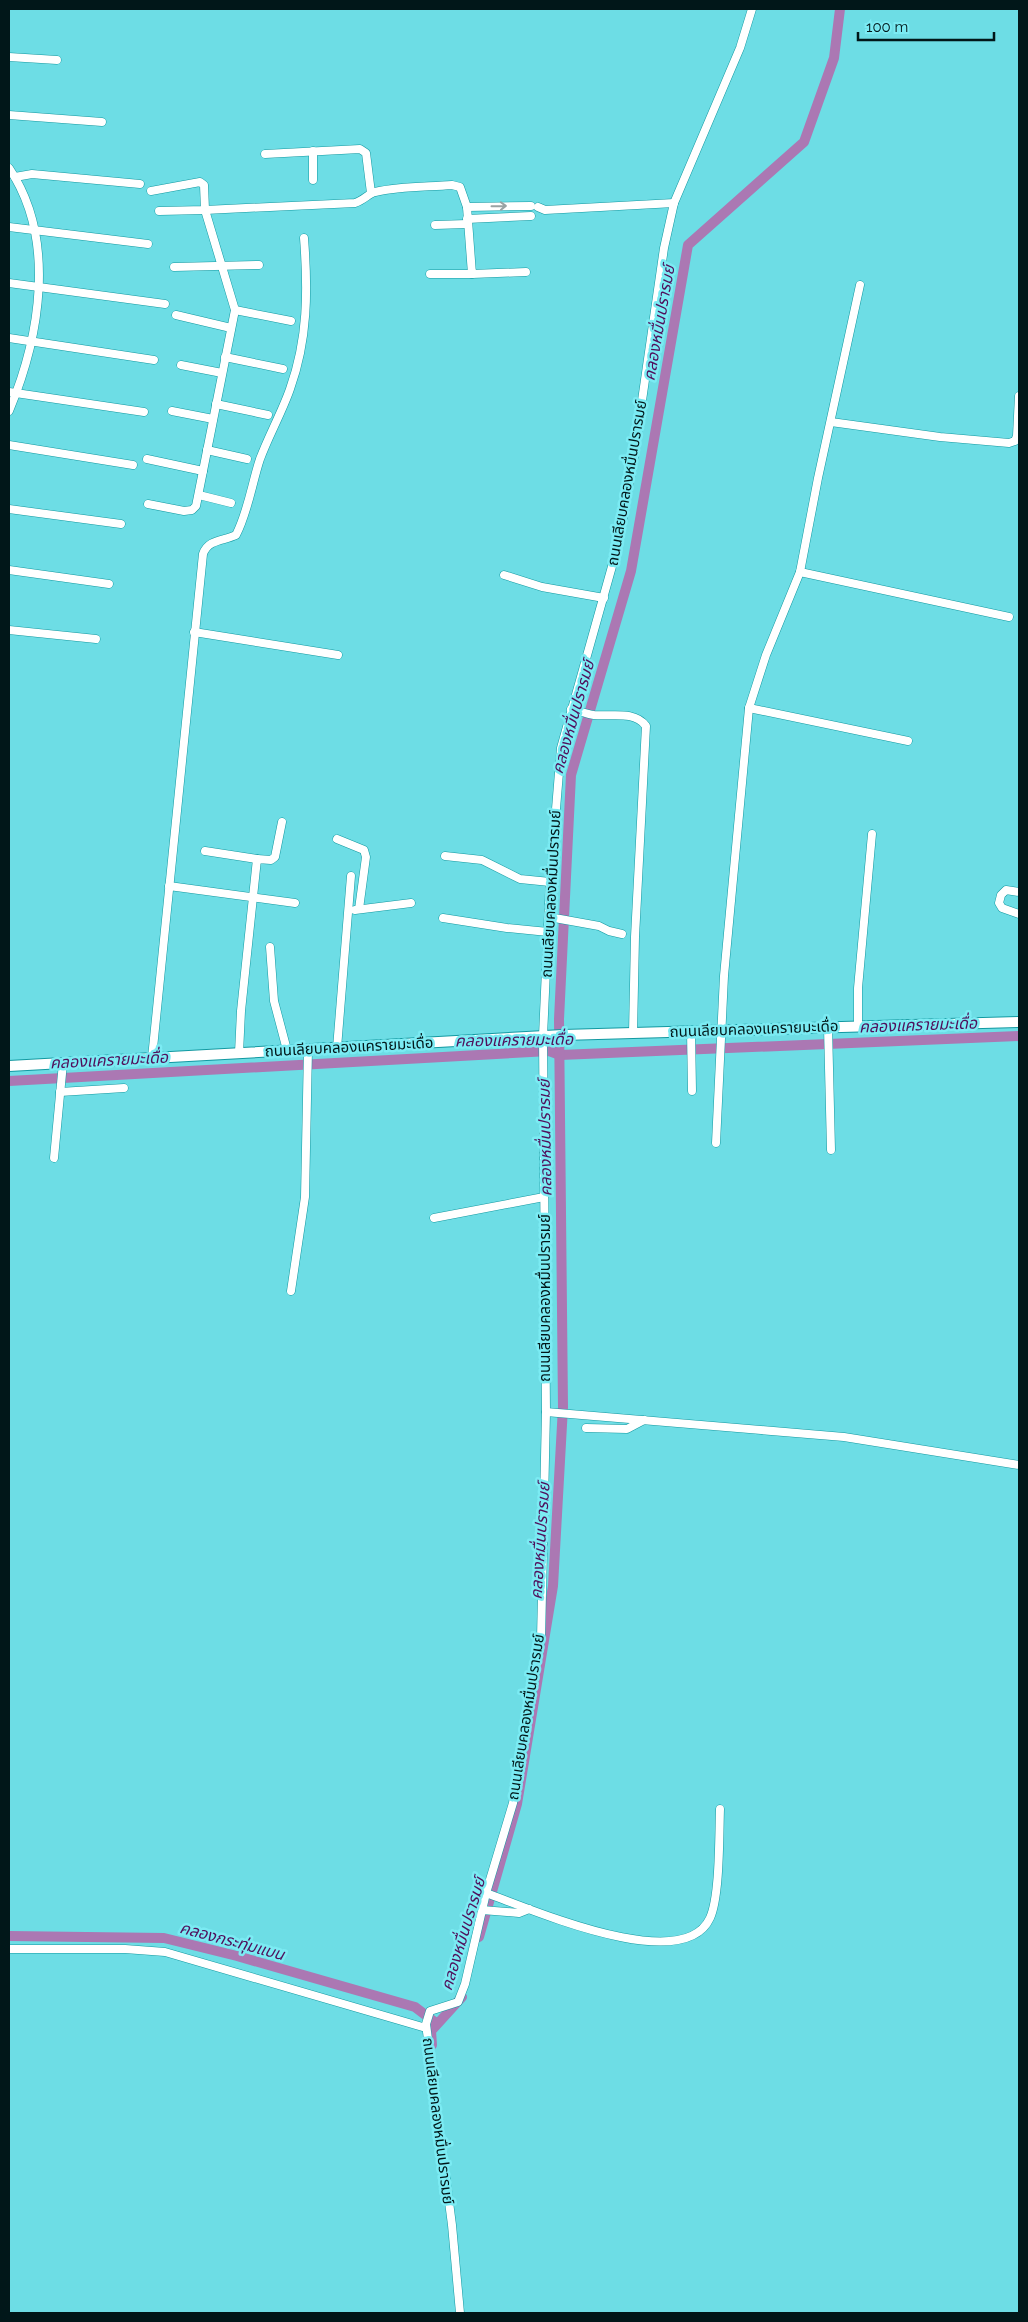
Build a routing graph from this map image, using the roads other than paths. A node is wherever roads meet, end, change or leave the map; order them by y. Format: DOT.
graph roads {
  1 [pos="752,9"];
  2 [pos="9,57"];
  3 [pos="57,60"];
  4 [pos="9,115"];
  5 [pos="102,122"];
  6 [pos="313,151"];
  7 [pos="265,154"];
  8 [pos="9,168"];
  9 [pos="15,178"];
  10 [pos="314,180"];
  11 [pos="140,184"];
  12 [pos="151,191"];
  13 [pos="371,193"];
  14 [pos="674,203"];
  15 [pos="467,207"];
  16 [pos="206,210"];
  17 [pos="533,211"];
  18 [pos="159,212"];
  19 [pos="467,221"];
  20 [pos="435,225"];
  21 [pos="9,228"];
  22 [pos="34,231"];
  23 [pos="304,238"];
  24 [pos="148,244"];
  25 [pos="259,265"];
  26 [pos="174,267"];
  27 [pos="223,267"];
  28 [pos="526,272"];
  29 [pos="430,274"];
  30 [pos="472,274"];
  31 [pos="9,283"];
  32 [pos="860,285"];
  33 [pos="40,287"];
  34 [pos="166,304"];
  35 [pos="235,310"];
  36 [pos="176,315"];
  37 [pos="291,320"];
  38 [pos="231,328"];
  39 [pos="9,338"];
  40 [pos="32,341"];
  41 [pos="225,357"];
  42 [pos="154,360"];
  43 [pos="181,365"];
  44 [pos="283,369"];
  45 [pos="222,373"];
  46 [pos="13,392"];
  47 [pos="1019,396"];
  48 [pos="216,404"];
  49 [pos="9,411"];
  50 [pos="172,411"];
  51 [pos="144,412"];
  52 [pos="268,415"];
  53 [pos="213,419"];
  54 [pos="831,422"];
  55 [pos="9,445"];
  56 [pos="207,450"];
  57 [pos="247,458"];
  58 [pos="146,460"];
  59 [pos="133,465"];
  60 [pos="203,471"];
  61 [pos="198,495"];
  62 [pos="231,503"];
  63 [pos="148,504"];
  64 [pos="9,509"];
  65 [pos="121,524"];
  66 [pos="9,570"];
  67 [pos="800,572"];
  68 [pos="504,575"];
  69 [pos="109,584"];
  70 [pos="604,598"];
  71 [pos="1009,617"];
  72 [pos="9,630"];
  73 [pos="194,632"];
  74 [pos="96,639"];
  75 [pos="338,656"];
  76 [pos="749,708"];
  77 [pos="571,709"];
  78 [pos="908,741"];
  79 [pos="282,822"];
  80 [pos="872,834"];
  81 [pos="337,840"];
  82 [pos="206,851"];
  83 [pos="445,856"];
  84 [pos="257,859"];
  85 [pos="351,876"];
  86 [pos="550,882"];
  87 [pos="169,886"];
  88 [pos="1019,892"];
  89 [pos="252,898"];
  90 [pos="296,903"];
  91 [pos="411,903"];
  92 [pos="359,909"];
  93 [pos="348,913"];
  94 [pos="1019,914"];
  95 [pos="549,917"];
  96 [pos="443,918"];
  97 [pos="548,932"];
  98 [pos="622,934"];
  99 [pos="270,946"];
  100 [pos="1019,1022"];
  101 [pos="858,1027"];
  102 [pos="720,1030"];
  103 [pos="828,1032"];
  104 [pos="633,1033"];
  105 [pos="551,1038"];
  106 [pos="691,1040"];
  107 [pos="337,1048"];
  108 [pos="287,1050"];
  109 [pos="239,1053"];
  110 [pos="308,1054"];
  111 [pos="152,1058"];
  112 [pos="63,1063"];
  113 [pos="9,1066"];
  114 [pos="124,1088"];
  115 [pos="692,1091"];
  116 [pos="60,1092"];
  117 [pos="716,1142"];
  118 [pos="831,1150"];
  119 [pos="54,1158"];
  120 [pos="544,1197"];
  121 [pos="434,1218"];
  122 [pos="291,1291"];
  123 [pos="553,1412"];
  124 [pos="644,1420"];
  125 [pos="586,1428"];
  126 [pos="1019,1465"];
  127 [pos="720,1809"];
  128 [pos="489,1894"];
  129 [pos="529,1909"];
  130 [pos="485,1910"];
  131 [pos="9,1949"];
  132 [pos="427,2021"];
  133 [pos="460,2313"];
  1 -- 14 [label="street, ถนนเลียบคลองหมื่นปรารมย์"];
  2 -- 3 [label="street"];
  4 -- 5 [label="street"];
  6 -- 7 [label="street"];
  6 -- 10 [label="street"];
  6 -- 13 [label="street"];
  8 -- 9 [label="street"];
  9 -- 11 [label="street"];
  9 -- 22 [label="street"];
  12 -- 16 [label="street"];
  13 -- 15 [label="street"];
  13 -- 16 [label="street"];
  14 -- 17 [label="street"];
  14 -- 70 [label="street, ถนนเลียบคลองหมื่นปรารมย์"];
  15 -- 17 [label="street, one-way"];
  15 -- 19 [label="street"];
  16 -- 18 [label="street"];
  16 -- 27 [label="street"];
  17 -- 19 [label="street"];
  19 -- 20 [label="street"];
  19 -- 30 [label="street"];
  21 -- 22 [label="street"];
  22 -- 24 [label="street"];
  22 -- 33 [label="street"];
  23 -- 73 [label="street"];
  25 -- 27 [label="street"];
  26 -- 27 [label="street"];
  27 -- 35 [label="street"];
  28 -- 30 [label="street"];
  29 -- 30 [label="street"];
  31 -- 33 [label="street"];
  32 -- 54 [label="street"];
  33 -- 34 [label="street"];
  33 -- 40 [label="street"];
  35 -- 37 [label="street"];
  35 -- 38 [label="street"];
  36 -- 38 [label="street"];
  38 -- 41 [label="street"];
  39 -- 40 [label="street"];
  40 -- 42 [label="street"];
  40 -- 46 [label="street"];
  41 -- 44 [label="street"];
  41 -- 45 [label="street"];
  43 -- 45 [label="street"];
  45 -- 48 [label="street"];
  46 -- 49 [label="street"];
  46 -- 51 [label="street"];
  47 -- 54 [label="street"];
  48 -- 52 [label="street"];
  48 -- 53 [label="street"];
  50 -- 53 [label="street"];
  53 -- 56 [label="street"];
  54 -- 67 [label="street"];
  55 -- 59 [label="street"];
  56 -- 57 [label="street"];
  56 -- 60 [label="street"];
  58 -- 60 [label="street"];
  60 -- 61 [label="street"];
  61 -- 62 [label="street"];
  61 -- 63 [label="street"];
  64 -- 65 [label="street"];
  66 -- 69 [label="street"];
  67 -- 71 [label="street"];
  67 -- 76 [label="street"];
  68 -- 70 [label="street"];
  70 -- 77 [label="street, ถนนเลียบคลองหมื่นปรารมย์"];
  72 -- 74 [label="street"];
  73 -- 75 [label="street"];
  73 -- 87 [label="street"];
  76 -- 78 [label="street"];
  76 -- 102 [label="street"];
  77 -- 86 [label="street, ถนนเลียบคลองหมื่นปรารมย์"];
  77 -- 104 [label="street"];
  79 -- 84 [label="street"];
  80 -- 101 [label="street"];
  81 -- 92 [label="street"];
  82 -- 84 [label="street"];
  83 -- 86 [label="street"];
  84 -- 89 [label="street"];
  85 -- 93 [label="street"];
  86 -- 95 [label="street, ถนนเลียบคลองหมื่นปรารมย์"];
  87 -- 89 [label="street"];
  87 -- 111 [label="street"];
  88 -- 94 [label="street"];
  89 -- 90 [label="street"];
  89 -- 109 [label="street"];
  91 -- 92 [label="street"];
  92 -- 93 [label="street"];
  93 -- 107 [label="street"];
  95 -- 97 [label="street, ถนนเลียบคลองหมื่นปรารมย์"];
  95 -- 98 [label="street"];
  96 -- 97 [label="street"];
  97 -- 105 [label="street, ถนนเลียบคลองหมื่นปรารมย์"];
  99 -- 108 [label="street"];
  100 -- 101 [label="street, ถนนเลียบคลองแครายมะเดื่อ"];
  101 -- 103 [label="street, ถนนเลียบคลองแครายมะเดื่อ"];
  102 -- 103 [label="street, ถนนเลียบคลองแครายมะเดื่อ"];
  102 -- 106 [label="street, ถนนเลียบคลองแครายมะเดื่อ"];
  102 -- 117 [label="street"];
  103 -- 118 [label="street"];
  104 -- 105 [label="street, ถนนเลียบคลองแครายมะเดื่อ"];
  104 -- 106 [label="street, ถนนเลียบคลองแครายมะเดื่อ"];
  105 -- 107 [label="street, ถนนเลียบคลองแครายมะเดื่อ"];
  105 -- 120 [label="street, ถนนเลียบคลองหมื่นปรารมย์"];
  106 -- 115 [label="street"];
  107 -- 110 [label="street, ถนนเลียบคลองแครายมะเดื่อ"];
  108 -- 109 [label="street, ถนนเลียบคลองแครายมะเดื่อ"];
  108 -- 110 [label="street, ถนนเลียบคลองแครายมะเดื่อ"];
  109 -- 111 [label="street, ถนนเลียบคลองแครายมะเดื่อ"];
  110 -- 122 [label="street"];
  111 -- 112 [label="street, ถนนเลียบคลองแครายมะเดื่อ"];
  112 -- 113 [label="street, ถนนเลียบคลองแครายมะเดื่อ"];
  112 -- 116 [label="street"];
  114 -- 116 [label="street"];
  116 -- 119 [label="street"];
  120 -- 121 [label="street"];
  120 -- 123 [label="street, ถนนเลียบคลองหมื่นปรารมย์"];
  123 -- 124 [label="street"];
  123 -- 128 [label="street, ถนนเลียบคลองหมื่นปรารมย์"];
  124 -- 125 [label="street"];
  124 -- 126 [label="street"];
  127 -- 129 [label="street"];
  128 -- 129 [label="street"];
  128 -- 130 [label="street, ถนนเลียบคลองหมื่นปรารมย์"];
  129 -- 130 [label="street"];
  130 -- 132 [label="street, ถนนเลียบคลองหมื่นปรารมย์"];
  131 -- 132 [label="street"];
  132 -- 133 [label="street, ถนนเลียบคลองหมื่นปรารมย์"];
}
